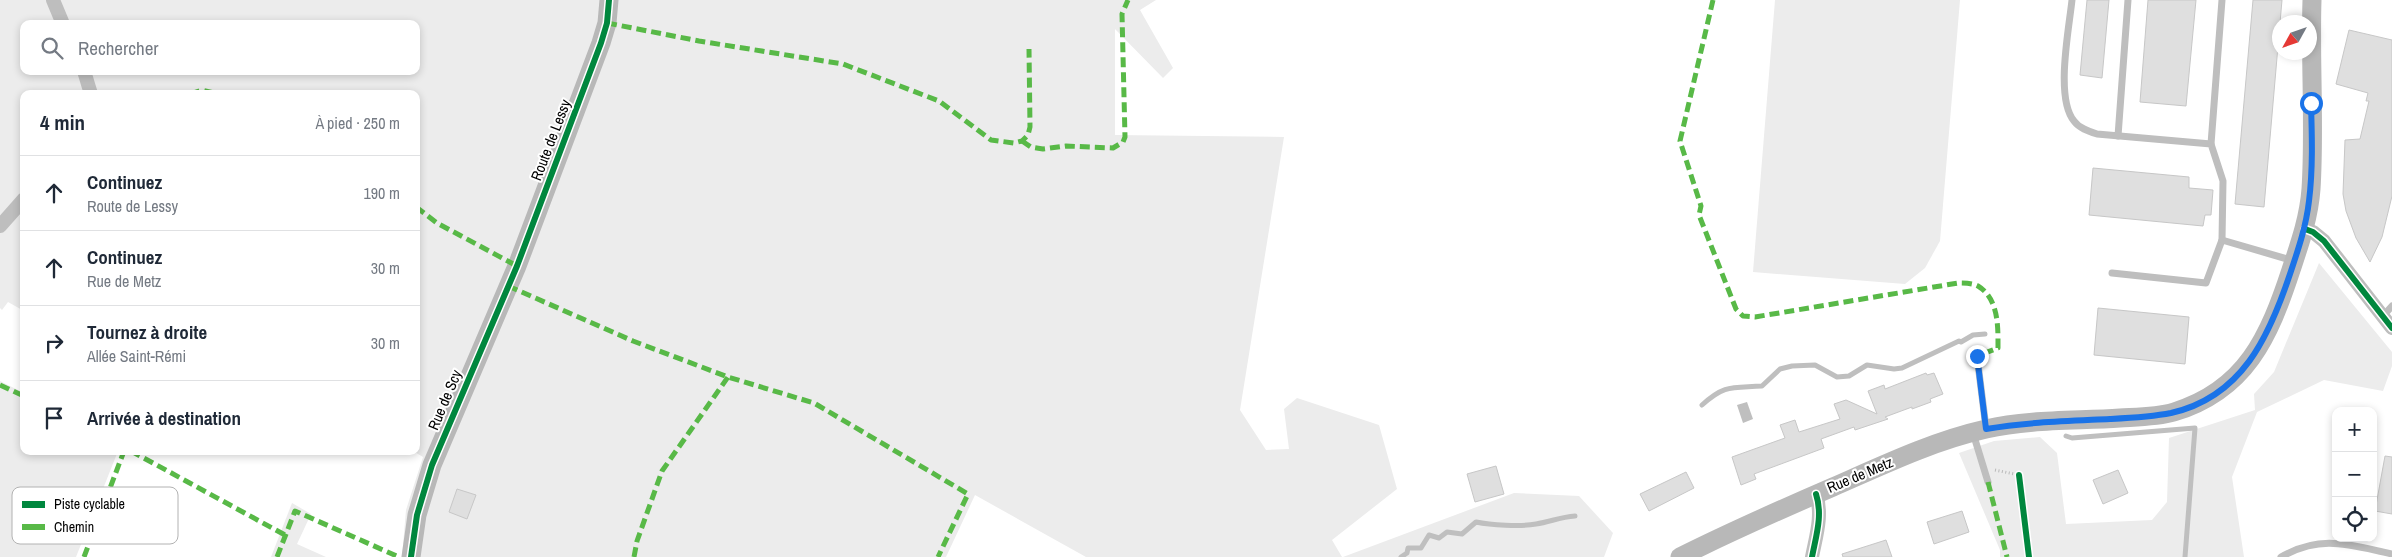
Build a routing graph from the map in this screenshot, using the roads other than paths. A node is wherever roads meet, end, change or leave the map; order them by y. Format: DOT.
graph roads {
  1 [pos="53,0"];
  2 [pos="609,0"];
  3 [pos="2072,0"];
  4 [pos="2128,0"];
  5 [pos="2222,0"];
  6 [pos="2312,0"];
  7 [pos="61,20"];
  8 [pos="85,75"];
  9 [pos="90,90"];
  10 [pos="2118,136"];
  11 [pos="2211,144"];
  12 [pos="20,204"];
  13 [pos="0,226"];
  14 [pos="2304,229"];
  15 [pos="2222,240"];
  16 [pos="2294,261"];
  17 [pos="2112,273"];
  18 [pos="508,286"];
  19 [pos="2387,311"];
  20 [pos="2392,328"];
  21 [pos="1977,356"];
  22 [pos="1979,431"];
  23 [pos="1988,482"];
  24 [pos="1816,494"];
  25 [pos="2392,554"];
  26 [pos="411,557"];
  27 [pos="1680,557"];
  28 [pos="1812,557"];
  29 [pos="2282,557"];
  1 -- 7 [label="street"];
  2 -- 18 [label="main road, Route de Lessy"];
  3 -- 10 [label="lane"];
  4 -- 10 [label="lane"];
  5 -- 11 [label="lane"];
  6 -- 14 [label="main road"];
  8 -- 9 [label="street"];
  10 -- 11 [label="lane"];
  11 -- 15 [label="lane"];
  12 -- 13 [label="street"];
  14 -- 16 [label="main road"];
  14 -- 19 [label="street"];
  15 -- 16 [label="lane"];
  15 -- 17 [label="lane"];
  16 -- 22 [label="main road, Rue de Metz"];
  18 -- 26 [label="main road, Rue de Scy"];
  19 -- 20 [label="street"];
  21 -- 22 [label="lane"];
  22 -- 23 [label="lane"];
  22 -- 24 [label="main road, Rue de Metz"];
  24 -- 27 [label="main road, Rue de Metz"];
  24 -- 28 [label="street"];
  25 -- 29 [label="lane"];
}
